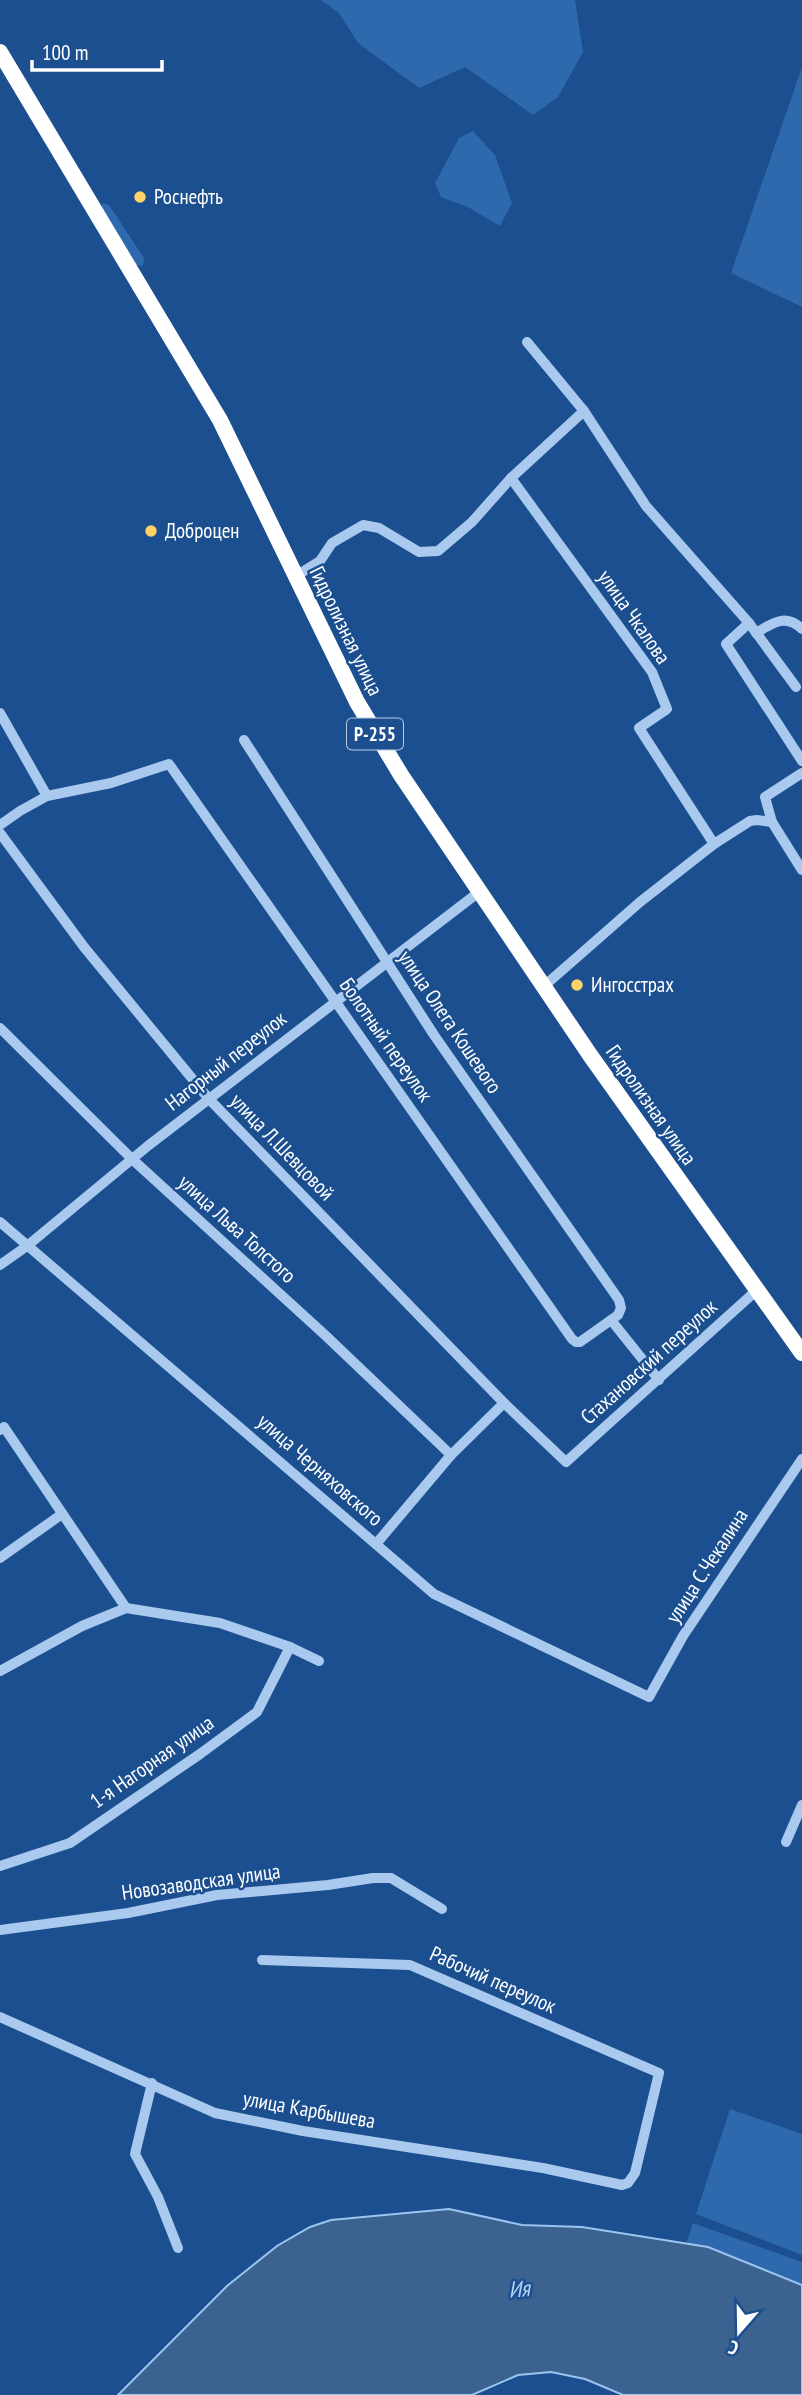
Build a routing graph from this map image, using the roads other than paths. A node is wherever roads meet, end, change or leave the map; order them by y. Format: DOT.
graph roads {
  1 [pos="0,52"];
  2 [pos="527,342"];
  3 [pos="584,411"];
  4 [pos="511,478"];
  5 [pos="296,576"];
  6 [pos="749,623"];
  7 [pos="802,629"];
  8 [pos="756,633"];
  9 [pos="796,687"];
  10 [pos="0,713"];
  11 [pos="244,740"];
  12 [pos="802,761"];
  13 [pos="802,773"];
  14 [pos="47,796"];
  15 [pos="772,822"];
  16 [pos="0,825"];
  17 [pos="0,833"];
  18 [pos="714,844"];
  19 [pos="802,870"];
  20 [pos="479,892"];
  21 [pos="386,962"];
  22 [pos="543,987"];
  23 [pos="335,1001"];
  24 [pos="0,1028"];
  25 [pos="209,1099"];
  26 [pos="132,1158"];
  27 [pos="0,1222"];
  28 [pos="27,1246"];
  29 [pos="0,1265"];
  30 [pos="757,1290"];
  31 [pos="611,1320"];
  32 [pos="802,1353"];
  33 [pos="659,1380"];
  34 [pos="504,1402"];
  35 [pos="2,1429"];
  36 [pos="451,1455"];
  37 [pos="802,1459"];
  38 [pos="566,1461"];
  39 [pos="62,1514"];
  40 [pos="376,1544"];
  41 [pos="0,1558"];
  42 [pos="126,1608"];
  43 [pos="290,1647"];
  44 [pos="319,1661"];
  45 [pos="0,1671"];
  46 [pos="649,1697"];
  47 [pos="802,1805"];
  48 [pos="786,1842"];
  49 [pos="0,1866"];
  50 [pos="442,1909"];
  51 [pos="0,1930"];
  52 [pos="262,1960"];
  53 [pos="0,2017"];
  54 [pos="152,2083"];
  55 [pos="628,2183"];
  56 [pos="178,2248"];
  1 -- 5 [label="highway, Гидролизная улица / Р-255"];
  2 -- 3 [label="street"];
  3 -- 4 [label="street"];
  3 -- 6 [label="street"];
  4 -- 5 [label="street"];
  4 -- 18 [label="street, улица Чкалова"];
  5 -- 20 [label="highway, Гидролизная улица / Р-255"];
  6 -- 8 [label="street"];
  6 -- 12 [label="street"];
  7 -- 8 [label="street"];
  8 -- 9 [label="street"];
  10 -- 14 [label="street"];
  11 -- 21 [label="street, улица Олега Кошевого"];
  13 -- 15 [label="street"];
  14 -- 16 [label="street"];
  14 -- 23 [label="street, Болотный переулок"];
  15 -- 18 [label="street"];
  15 -- 19 [label="street"];
  17 -- 25 [label="street, улица Л.Шевцовой"];
  18 -- 22 [label="street"];
  20 -- 21 [label="street, Нагорный переулок"];
  20 -- 22 [label="highway, Гидролизная улица / Р-255"];
  21 -- 23 [label="street, Нагорный переулок"];
  21 -- 31 [label="street, улица Олега Кошевого"];
  22 -- 30 [label="highway, Гидролизная улица / Р-255"];
  23 -- 25 [label="street, Нагорный переулок"];
  23 -- 31 [label="street, Болотный переулок"];
  24 -- 26 [label="street, улица Льва Толстого"];
  25 -- 26 [label="street, Нагорный переулок"];
  25 -- 34 [label="street, улица Л.Шевцовой"];
  26 -- 28 [label="street, Нагорный переулок"];
  26 -- 36 [label="street, улица Льва Толстого"];
  27 -- 28 [label="street, улица Черняховского"];
  28 -- 29 [label="street, Нагорный переулок"];
  28 -- 40 [label="street, улица Черняховского"];
  30 -- 32 [label="highway, Гидролизная улица / Р-255"];
  30 -- 33 [label="street, Стахановский переулок"];
  31 -- 33 [label="street"];
  33 -- 38 [label="street, Стахановский переулок"];
  34 -- 36 [label="street"];
  34 -- 38 [label="street, улица Л.Шевцовой"];
  35 -- 39 [label="street"];
  36 -- 40 [label="street"];
  37 -- 46 [label="street, улица С.Чекалина"];
  39 -- 41 [label="street"];
  39 -- 42 [label="street"];
  40 -- 46 [label="street, улица Черняховского"];
  42 -- 43 [label="street"];
  42 -- 45 [label="street"];
  43 -- 44 [label="street"];
  43 -- 49 [label="street, 1-я Нагорная улица"];
  47 -- 48 [label="street"];
  50 -- 51 [label="street, Новозаводская улица"];
  52 -- 55 [label="street, Рабочий переулок"];
  53 -- 54 [label="street, улица Карбышева"];
  54 -- 55 [label="street, улица Карбышева"];
  54 -- 56 [label="street"];
}
